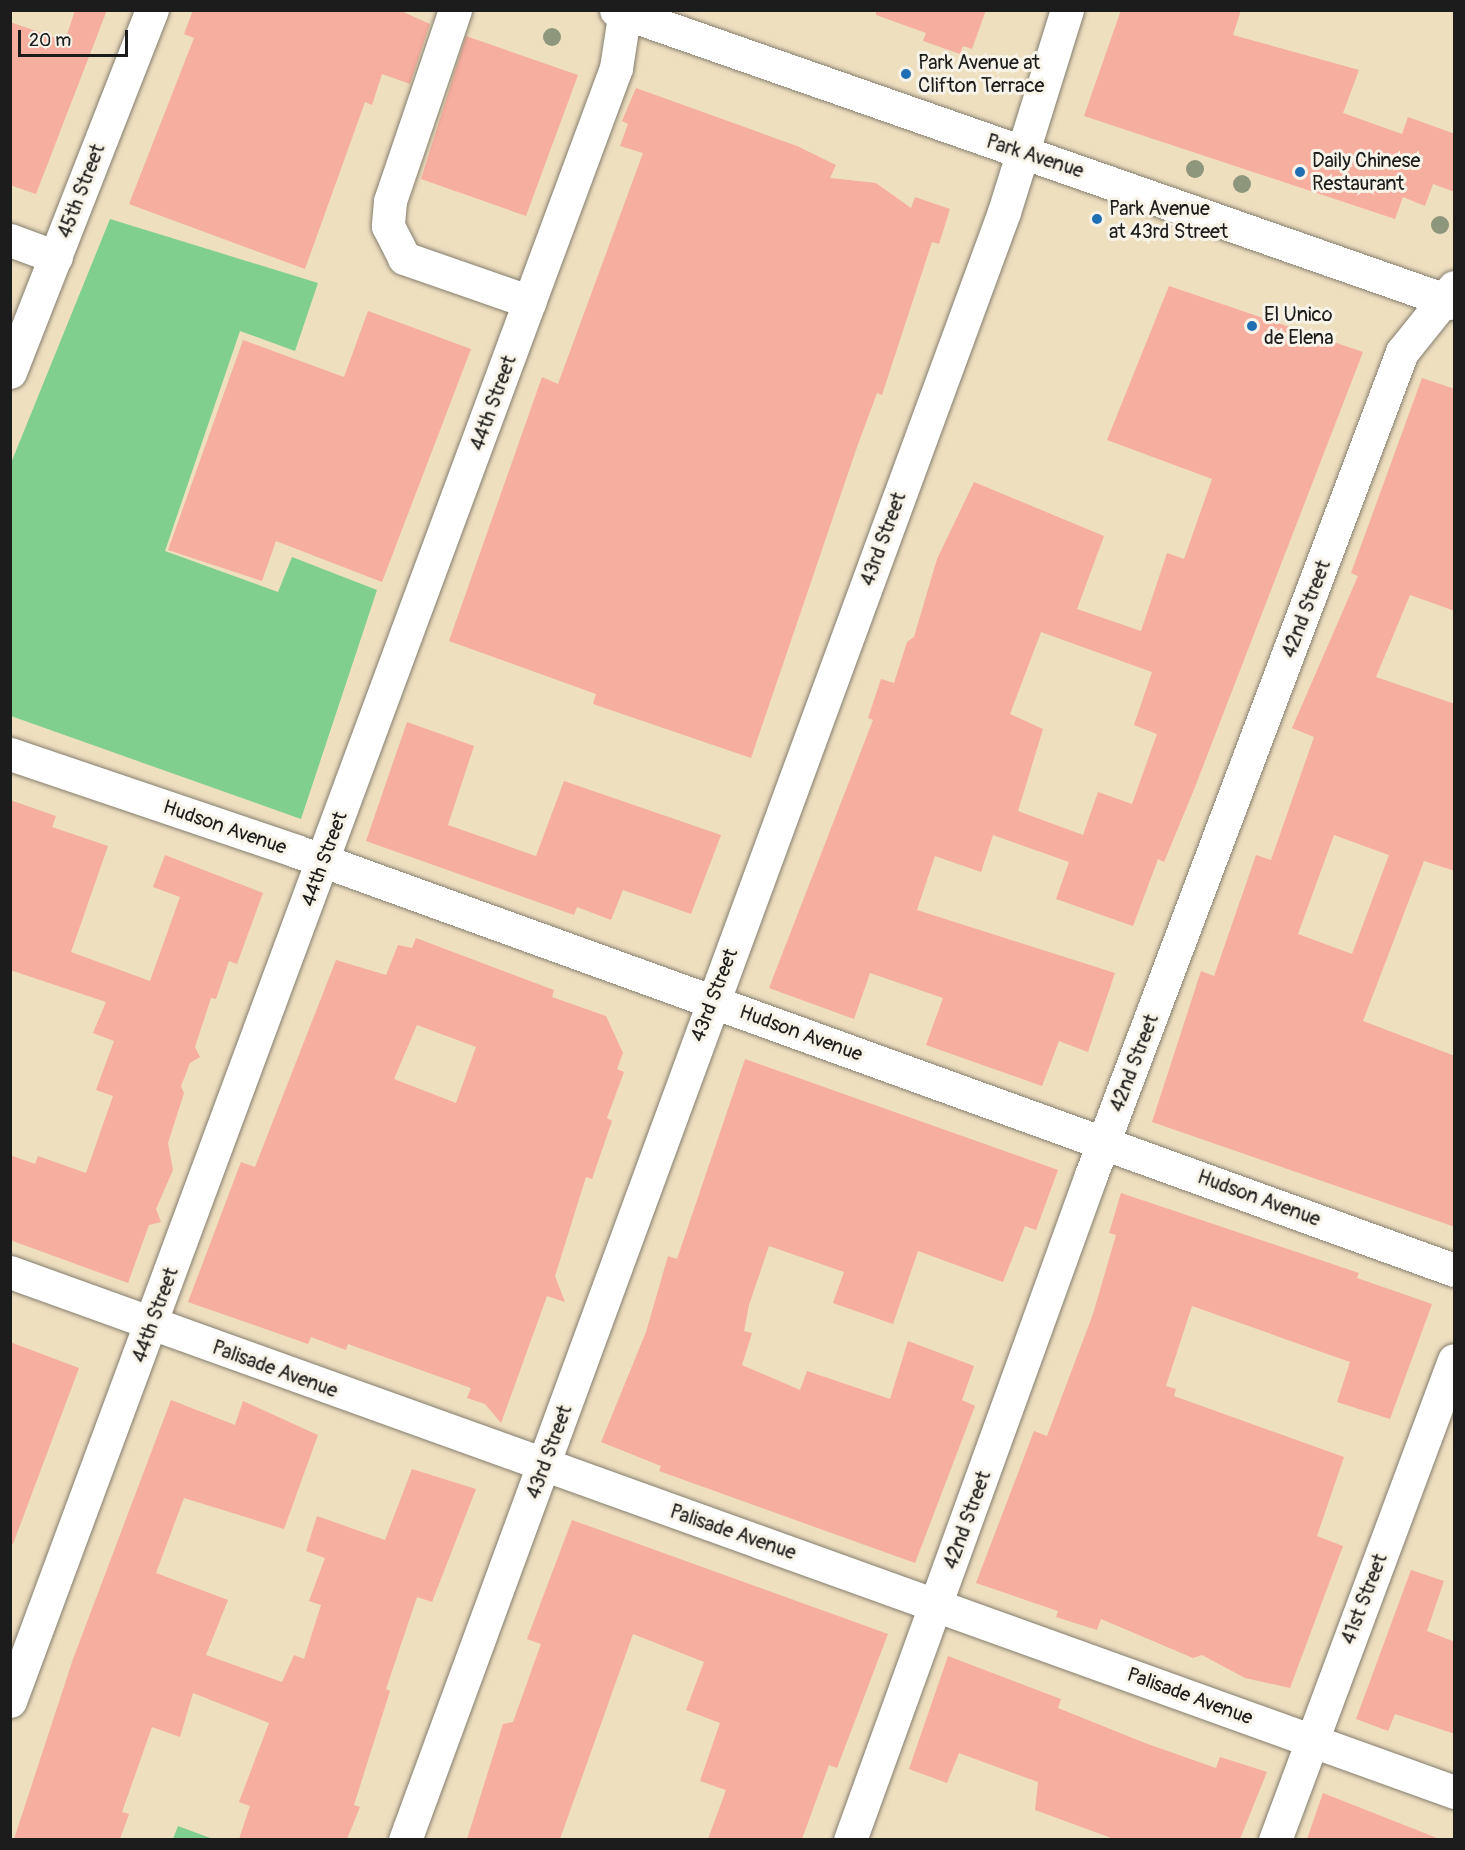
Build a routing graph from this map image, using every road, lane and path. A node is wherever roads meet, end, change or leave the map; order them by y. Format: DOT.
graph roads {
  1 [pos="152,10"];
  2 [pos="455,10"];
  3 [pos="1067,10"];
  4 [pos="622,12"];
  5 [pos="1024,151"];
  6 [pos="10,240"];
  7 [pos="56,257"];
  8 [pos="1450,296"];
  9 [pos="530,302"];
  10 [pos="10,372"];
  11 [pos="10,754"];
  12 [pos="323,861"];
  13 [pos="712,1001"];
  14 [pos="1104,1142"];
  15 [pos="1455,1269"];
  16 [pos="10,1272"];
  17 [pos="152,1324"];
  18 [pos="1455,1360"];
  19 [pos="544,1466"];
  20 [pos="937,1603"];
  21 [pos="10,1701"];
  22 [pos="1311,1741"];
  23 [pos="1455,1792"];
  24 [pos="405,1839"];
  25 [pos="850,1839"];
  26 [pos="1275,1839"];
  1 -- 7 [label="street, 45th Street"];
  2 -- 9 [label="street"];
  3 -- 5 [label="street, 43rd Street"];
  4 -- 5 [label="street, Park Avenue"];
  4 -- 9 [label="street, 44th Street"];
  5 -- 8 [label="street, Park Avenue"];
  5 -- 13 [label="street, 43rd Street"];
  6 -- 7 [label="street"];
  7 -- 10 [label="street, 45th Street"];
  8 -- 14 [label="street, 42nd Street"];
  9 -- 12 [label="street, 44th Street"];
  11 -- 12 [label="street, Hudson Avenue"];
  12 -- 13 [label="street, Hudson Avenue"];
  12 -- 17 [label="street, 44th Street"];
  13 -- 14 [label="street, Hudson Avenue"];
  13 -- 19 [label="street, 43rd Street"];
  14 -- 15 [label="street, Hudson Avenue"];
  14 -- 20 [label="street, 42nd Street"];
  16 -- 17 [label="street, Palisade Avenue"];
  17 -- 19 [label="street, Palisade Avenue"];
  17 -- 21 [label="street, 44th Street"];
  18 -- 22 [label="street, 41st Street"];
  19 -- 20 [label="street, Palisade Avenue"];
  19 -- 24 [label="street, 43rd Street"];
  20 -- 22 [label="street, Palisade Avenue"];
  20 -- 25 [label="street, 42nd Street"];
  22 -- 23 [label="street, Palisade Avenue"];
  22 -- 26 [label="street, 41st Street"];
}
